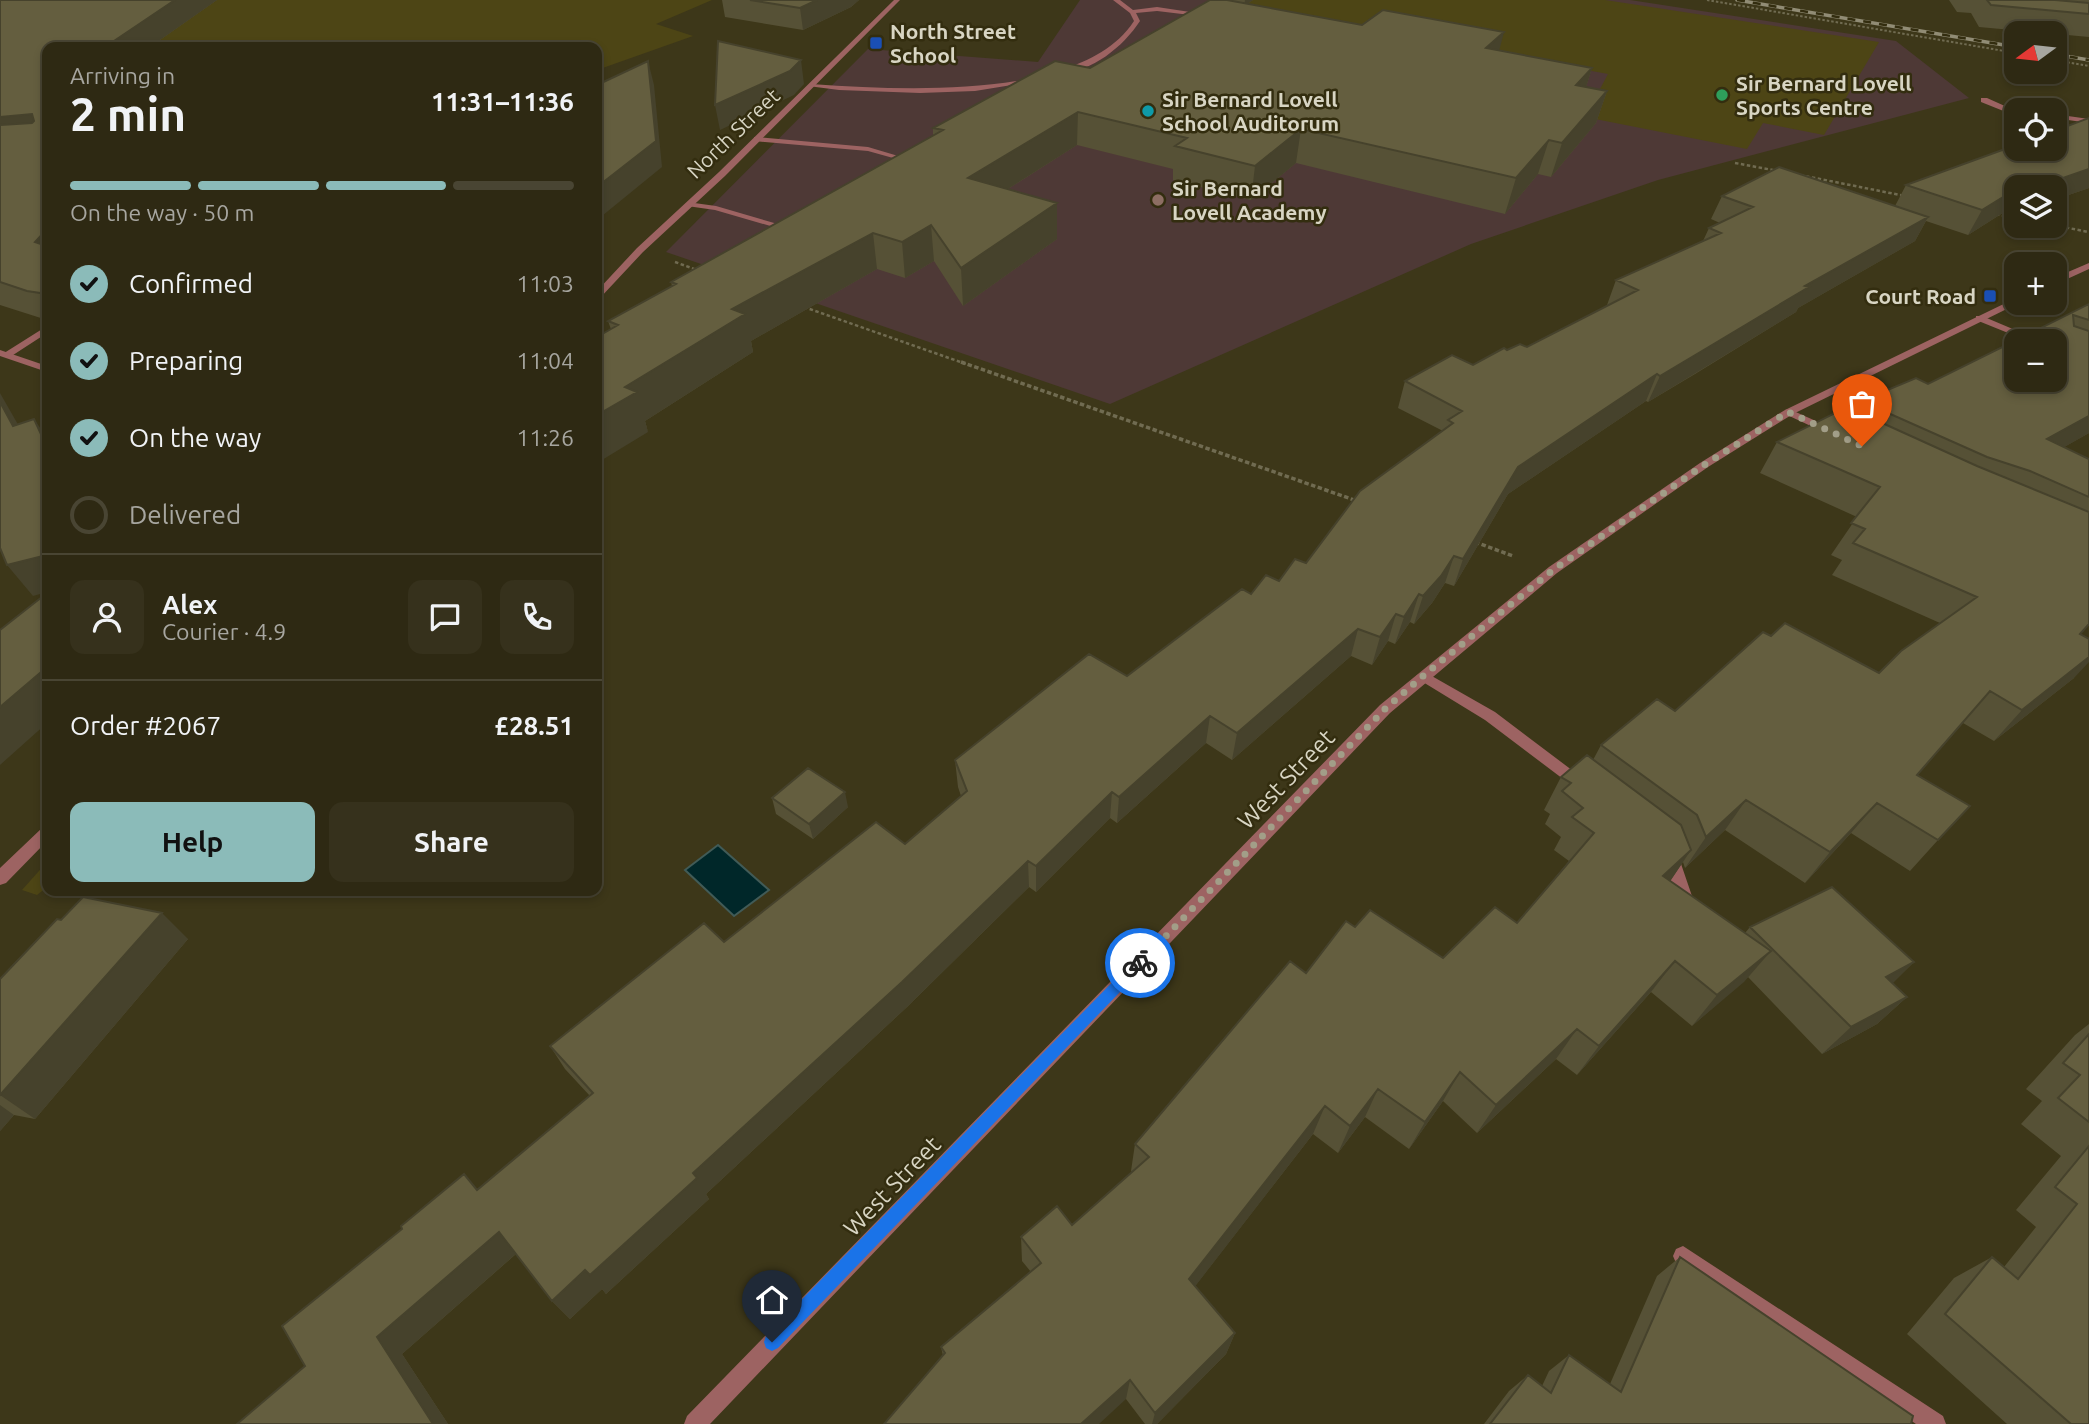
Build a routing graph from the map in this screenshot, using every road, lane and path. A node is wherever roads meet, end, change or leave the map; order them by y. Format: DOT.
graph roads {
  1 [pos="897,0"];
  2 [pos="1116,0"];
  3 [pos="1707,0"];
  4 [pos="1132,12"];
  5 [pos="1217,17"];
  6 [pos="2004,51"];
  7 [pos="2067,62"];
  8 [pos="2089,66"];
  9 [pos="1054,75"];
  10 [pos="1043,78"];
  11 [pos="811,86"];
  12 [pos="1984,100"];
  13 [pos="2004,109"];
  14 [pos="2067,118"];
  15 [pos="2089,121"];
  16 [pos="757,139"];
  17 [pos="1735,163"];
  18 [pos="903,169"];
  19 [pos="1909,197"];
  20 [pos="690,204"];
  21 [pos="1989,212"];
  22 [pos="2004,215"];
  23 [pos="2067,228"];
  24 [pos="799,231"];
  25 [pos="2089,232"];
  26 [pos="640,250"];
  27 [pos="2089,266"];
  28 [pos="705,273"];
  29 [pos="2067,276"];
  30 [pos="602,291"];
  31 [pos="796,305"];
  32 [pos="2004,307"];
  33 [pos="1979,318"];
  34 [pos="2006,329"];
  35 [pos="42,332"];
  36 [pos="3,354"];
  37 [pos="42,367"];
  38 [pos="1788,412"];
  39 [pos="1850,441"];
  40 [pos="1357,501"];
  41 [pos="1475,542"];
  42 [pos="1553,570"];
  43 [pos="1423,676"];
  44 [pos="1595,796"];
  45 [pos="42,837"];
  46 [pos="1659,844"];
  47 [pos="0,878"];
  48 [pos="1685,899"];
  49 [pos="1683,1256"];
  50 [pos="695,1424"];
  51 [pos="1935,1424"];
  1 -- 11 [label="street, North Street"];
  2 -- 4 [label="street"];
  3 -- 6 [label="path"];
  4 -- 5 [label="street"];
  4 -- 9 [label="street"];
  7 -- 8 [label="path"];
  10 -- 11 [label="street"];
  11 -- 16 [label="street, North Street"];
  12 -- 13 [label="street"];
  14 -- 15 [label="street"];
  16 -- 18 [label="street"];
  16 -- 20 [label="street, North Street"];
  17 -- 19 [label="path"];
  20 -- 24 [label="street"];
  20 -- 26 [label="street, North Street"];
  21 -- 22 [label="path"];
  23 -- 25 [label="path"];
  26 -- 28 [label="path"];
  26 -- 30 [label="street, North Street"];
  27 -- 29 [label="street"];
  31 -- 40 [label="path"];
  32 -- 33 [label="street, West Street"];
  33 -- 34 [label="street"];
  33 -- 38 [label="street, West Street"];
  35 -- 36 [label="street"];
  36 -- 37 [label="street"];
  38 -- 39 [label="street"];
  38 -- 42 [label="street, West Street"];
  41 -- 42 [label="path"];
  42 -- 43 [label="street, West Street"];
  43 -- 44 [label="street"];
  43 -- 50 [label="street, West Street"];
  45 -- 47 [label="street"];
  46 -- 48 [label="street"];
  49 -- 51 [label="street"];
}
